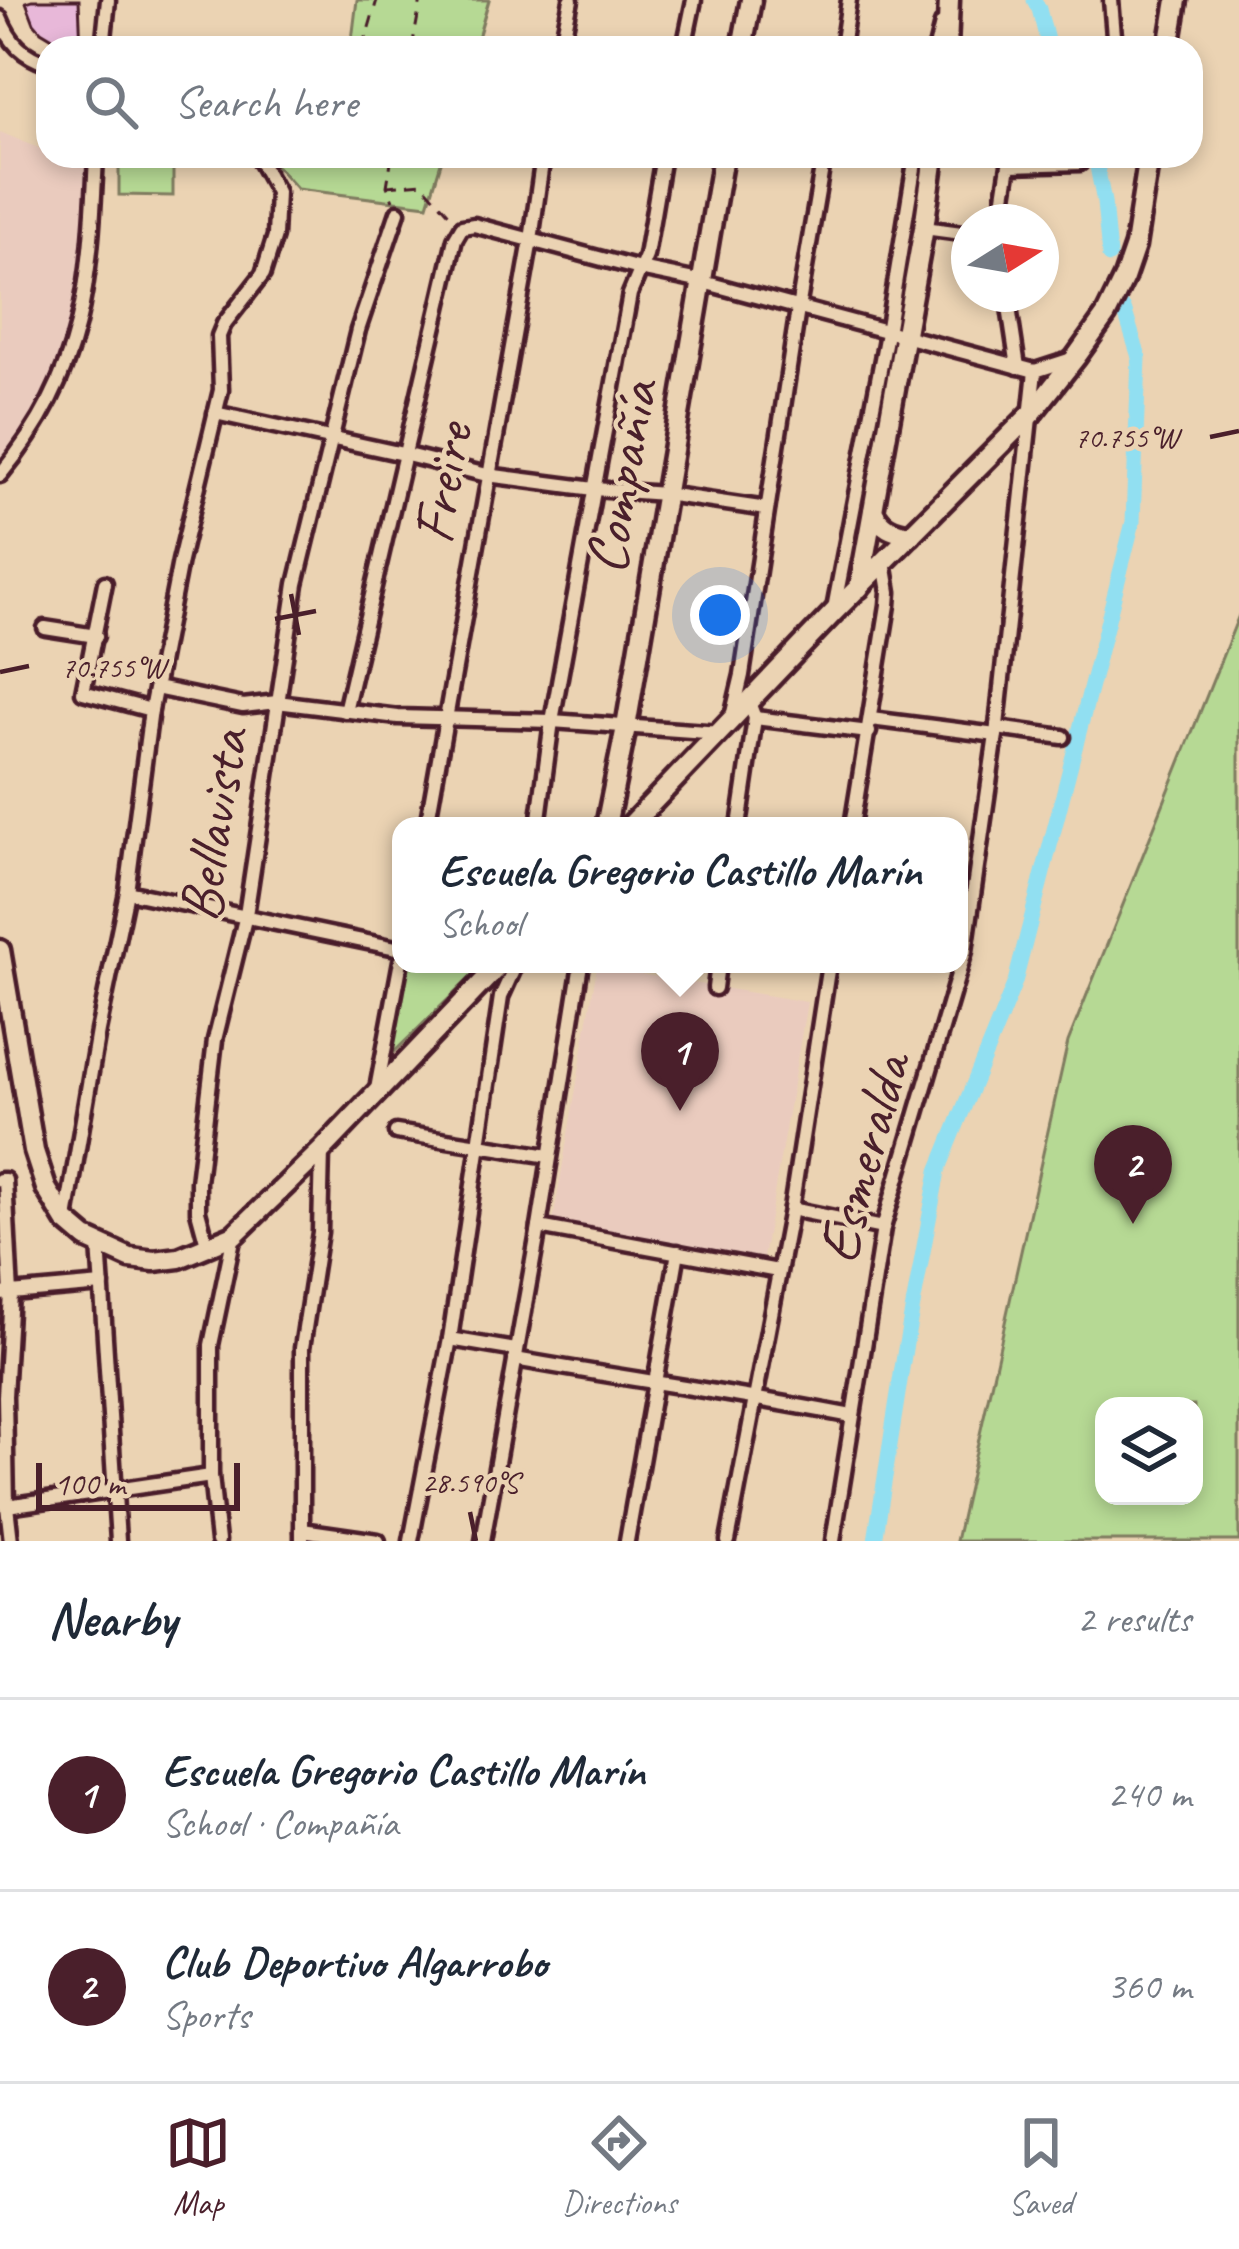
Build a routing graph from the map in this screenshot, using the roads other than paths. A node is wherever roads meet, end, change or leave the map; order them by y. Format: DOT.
graph roads {
  1 [pos="108,0"];
  2 [pos="571,0"];
  3 [pos="694,0"];
  4 [pos="751,0"];
  5 [pos="849,0"];
  6 [pos="949,0"];
  7 [pos="1111,0"];
  8 [pos="1177,0"];
  9 [pos="0,19"];
  10 [pos="104,36"];
  11 [pos="564,36"];
  12 [pos="686,36"];
  13 [pos="744,36"];
  14 [pos="844,36"];
  15 [pos="939,36"];
  16 [pos="948,36"];
  17 [pos="1114,36"];
  18 [pos="1171,36"];
  19 [pos="36,58"];
  20 [pos="95,168"];
  21 [pos="264,168"];
  22 [pos="541,168"];
  23 [pos="661,168"];
  24 [pos="721,168"];
  25 [pos="822,168"];
  26 [pos="915,168"];
  27 [pos="932,168"];
  28 [pos="1009,168"];
  29 [pos="1147,168"];
  30 [pos="1003,204"];
  31 [pos="398,212"];
  32 [pos="924,228"];
  33 [pos="951,232"];
  34 [pos="531,240"];
  35 [pos="640,269"];
  36 [pos="703,282"];
  37 [pos="798,309"];
  38 [pos="1010,312"];
  39 [pos="895,334"];
  40 [pos="1076,357"];
  41 [pos="1018,367"];
  42 [pos="1035,371"];
  43 [pos="215,413"];
  44 [pos="1032,413"];
  45 [pos="333,440"];
  46 [pos="404,454"];
  47 [pos="1,473"];
  48 [pos="487,476"];
  49 [pos="594,489"];
  50 [pos="665,494"];
  51 [pos="767,508"];
  52 [pos="873,511"];
  53 [pos="911,535"];
  54 [pos="884,562"];
  55 [pos="105,583"];
  56 [pos="859,588"];
  57 [pos="833,613"];
  58 [pos="45,628"];
  59 [pos="95,636"];
  60 [pos="742,675"];
  61 [pos="156,688"];
  62 [pos="278,702"];
  63 [pos="151,710"];
  64 [pos="345,710"];
  65 [pos="752,711"];
  66 [pos="448,716"];
  67 [pos="552,722"];
  68 [pos="870,725"];
  69 [pos="626,727"];
  70 [pos="726,727"];
  71 [pos="997,732"];
  72 [pos="1063,737"];
  73 [pos="429,817"];
  74 [pos="539,817"];
  75 [pos="612,817"];
  76 [pos="639,817"];
  77 [pos="740,817"];
  78 [pos="854,817"];
  79 [pos="127,892"];
  80 [pos="968,913"];
  81 [pos="246,915"];
  82 [pos="392,948"];
  83 [pos="0,950"];
  84 [pos="399,973"];
  85 [pos="488,973"];
  86 [pos="512,973"];
  87 [pos="580,973"];
  88 [pos="717,973"];
  89 [pos="828,973"];
  90 [pos="955,973"];
  91 [pos="715,988"];
  92 [pos="376,1091"];
  93 [pos="396,1132"];
  94 [pos="479,1143"];
  95 [pos="322,1150"];
  96 [pos="549,1156"];
  97 [pos="3,1180"];
  98 [pos="791,1209"];
  99 [pos="66,1221"];
  100 [pos="539,1227"];
  101 [pos="883,1228"];
  102 [pos="235,1235"];
  103 [pos="99,1244"];
  104 [pos="208,1248"];
  105 [pos="678,1252"];
  106 [pos="778,1271"];
  107 [pos="102,1285"];
  108 [pos="6,1294"];
  109 [pos="450,1339"];
  110 [pos="516,1355"];
  111 [pos="653,1383"];
  112 [pos="754,1396"];
  113 [pos="852,1416"];
  114 [pos="212,1476"];
  115 [pos="113,1491"];
  116 [pos="7,1506"];
  117 [pos="302,1535"];
  118 [pos="11,1541"];
  119 [pos="118,1541"];
  120 [pos="218,1541"];
  121 [pos="378,1541"];
  122 [pos="411,1541"];
  123 [pos="483,1541"];
  124 [pos="626,1541"];
  125 [pos="728,1541"];
  126 [pos="833,1541"];
  1 -- 10 [label="street"];
  2 -- 11 [label="street"];
  3 -- 12 [label="street"];
  4 -- 13 [label="main road"];
  5 -- 14 [label="street"];
  6 -- 15 [label="street"];
  6 -- 16 [label="main road"];
  7 -- 17 [label="street"];
  8 -- 18 [label="main road"];
  9 -- 19 [label="street"];
  20 -- 47 [label="street"];
  21 -- 43 [label="street"];
  22 -- 34 [label="street, Freire"];
  23 -- 35 [label="street"];
  24 -- 36 [label="main road, Compañía"];
  25 -- 37 [label="street"];
  26 -- 39 [label="street"];
  27 -- 32 [label="main road"];
  28 -- 30 [label="street"];
  29 -- 40 [label="main road"];
  31 -- 45 [label="street, Bellavista"];
  32 -- 33 [label="street"];
  32 -- 39 [label="main road"];
  34 -- 35 [label="street"];
  34 -- 46 [label="street"];
  34 -- 48 [label="street, Freire"];
  35 -- 36 [label="street"];
  35 -- 49 [label="street"];
  36 -- 37 [label="street"];
  36 -- 50 [label="main road, Compañía"];
  37 -- 39 [label="street"];
  37 -- 51 [label="street"];
  38 -- 41 [label="street"];
  39 -- 41 [label="street"];
  39 -- 52 [label="main road"];
  39 -- 57 [label="street"];
  40 -- 42 [label="street"];
  40 -- 44 [label="main road"];
  41 -- 42 [label="street"];
  42 -- 44 [label="street, Esmeralda"];
  43 -- 45 [label="street"];
  43 -- 61 [label="street"];
  44 -- 53 [label="main road"];
  44 -- 71 [label="street, Esmeralda"];
  45 -- 46 [label="street"];
  45 -- 62 [label="street, Bellavista"];
  46 -- 48 [label="street"];
  46 -- 64 [label="street"];
  48 -- 49 [label="street"];
  48 -- 66 [label="street, Freire"];
  49 -- 50 [label="street"];
  49 -- 67 [label="street"];
  50 -- 51 [label="street"];
  50 -- 69 [label="main road, Compañía"];
  51 -- 60 [label="street"];
  52 -- 53 [label="main road"];
  52 -- 56 [label="main road"];
  53 -- 54 [label="main road"];
  54 -- 56 [label="main road"];
  54 -- 68 [label="street"];
  55 -- 59 [label="street"];
  56 -- 57 [label="main road"];
  57 -- 65 [label="main road"];
  58 -- 59 [label="street"];
  59 -- 63 [label="street"];
  60 -- 65 [label="street"];
  60 -- 70 [label="street"];
  61 -- 62 [label="street"];
  61 -- 63 [label="street"];
  62 -- 64 [label="street"];
  62 -- 81 [label="street, Bellavista"];
  63 -- 79 [label="street"];
  64 -- 66 [label="street"];
  65 -- 68 [label="street"];
  65 -- 70 [label="main road"];
  65 -- 77 [label="street"];
  66 -- 67 [label="street"];
  66 -- 73 [label="street, Freire"];
  67 -- 69 [label="street"];
  67 -- 74 [label="street"];
  68 -- 71 [label="street"];
  68 -- 78 [label="street"];
  69 -- 70 [label="street"];
  69 -- 75 [label="main road, Compañía"];
  70 -- 76 [label="main road"];
  71 -- 72 [label="street"];
  71 -- 80 [label="street, Esmeralda"];
  79 -- 81 [label="street"];
  79 -- 99 [label="street"];
  81 -- 82 [label="street"];
  81 -- 104 [label="street, Bellavista"];
  83 -- 99 [label="main road"];
  84 -- 92 [label="street"];
  85 -- 92 [label="main road"];
  86 -- 94 [label="street"];
  87 -- 96 [label="street"];
  88 -- 91 [label="street"];
  89 -- 98 [label="street"];
  90 -- 101 [label="street, Esmeralda"];
  92 -- 95 [label="main road"];
  93 -- 94 [label="street"];
  94 -- 96 [label="street"];
  94 -- 109 [label="street"];
  95 -- 102 [label="main road"];
  95 -- 117 [label="street"];
  96 -- 100 [label="street"];
  97 -- 108 [label="street"];
  98 -- 101 [label="street"];
  98 -- 106 [label="street"];
  99 -- 103 [label="main road"];
  100 -- 105 [label="street"];
  100 -- 110 [label="street"];
  101 -- 113 [label="street, Esmeralda"];
  102 -- 104 [label="main road"];
  102 -- 114 [label="street"];
  103 -- 104 [label="main road"];
  103 -- 107 [label="street"];
  105 -- 106 [label="street"];
  105 -- 111 [label="street"];
  106 -- 112 [label="street"];
  107 -- 108 [label="street"];
  107 -- 115 [label="street"];
  108 -- 116 [label="street"];
  109 -- 110 [label="street"];
  109 -- 122 [label="street"];
  110 -- 111 [label="street"];
  110 -- 123 [label="street"];
  111 -- 112 [label="street"];
  111 -- 124 [label="street"];
  112 -- 113 [label="street"];
  112 -- 125 [label="street"];
  113 -- 126 [label="street, Esmeralda"];
  114 -- 115 [label="street"];
  114 -- 120 [label="street"];
  115 -- 116 [label="street"];
  115 -- 119 [label="street"];
  116 -- 118 [label="street"];
  117 -- 121 [label="street"];
}
